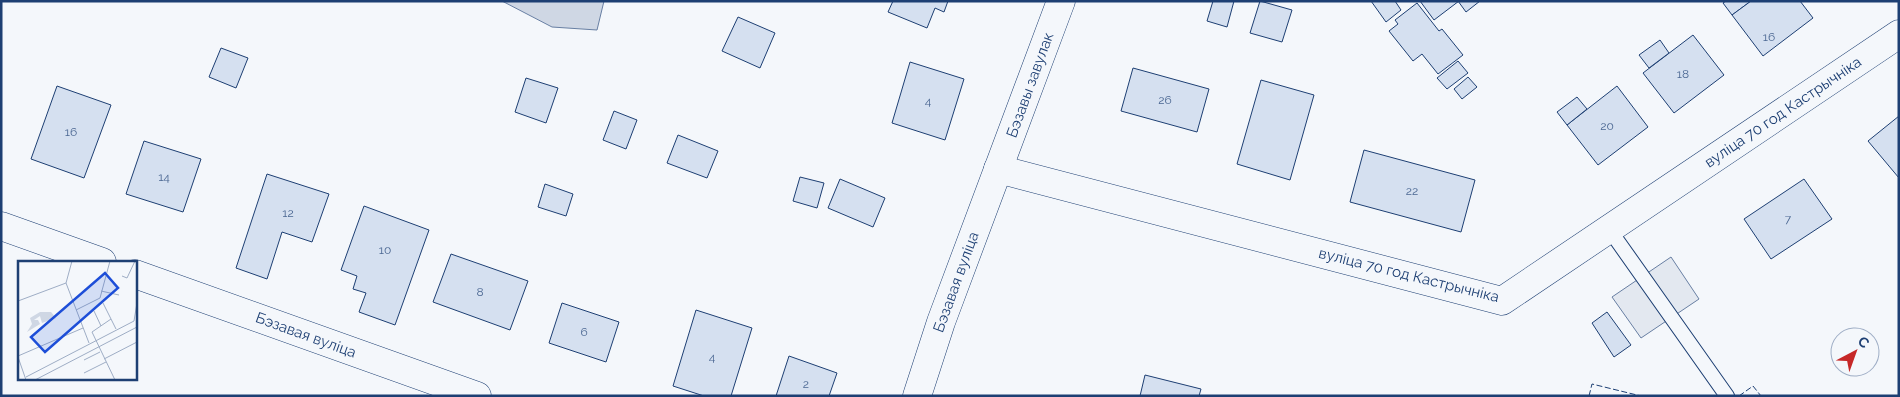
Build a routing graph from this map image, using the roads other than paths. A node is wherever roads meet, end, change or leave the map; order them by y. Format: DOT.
graph roads {
  1 [pos="1061,1"];
  2 [pos="1899,34"];
  3 [pos="998,169"];
  4 [pos="1,226"];
  5 [pos="1609,230"];
  6 [pos="99,261"];
  7 [pos="136,274"];
  8 [pos="477,396"];
  9 [pos="917,396"];
  10 [pos="1727,396"];
  1 -- 3 [label="street, Бэзавы завулак"];
  2 -- 5 [label="street, вуліца 70 год Кастрычніка"];
  3 -- 5 [label="street, вуліца 70 год Кастрычніка"];
  3 -- 9 [label="street, Бэзавая вуліца"];
  4 -- 6 [label="street"];
  5 -- 10 [label="lane"];
  7 -- 8 [label="street, Бэзавая вуліца"];
}
